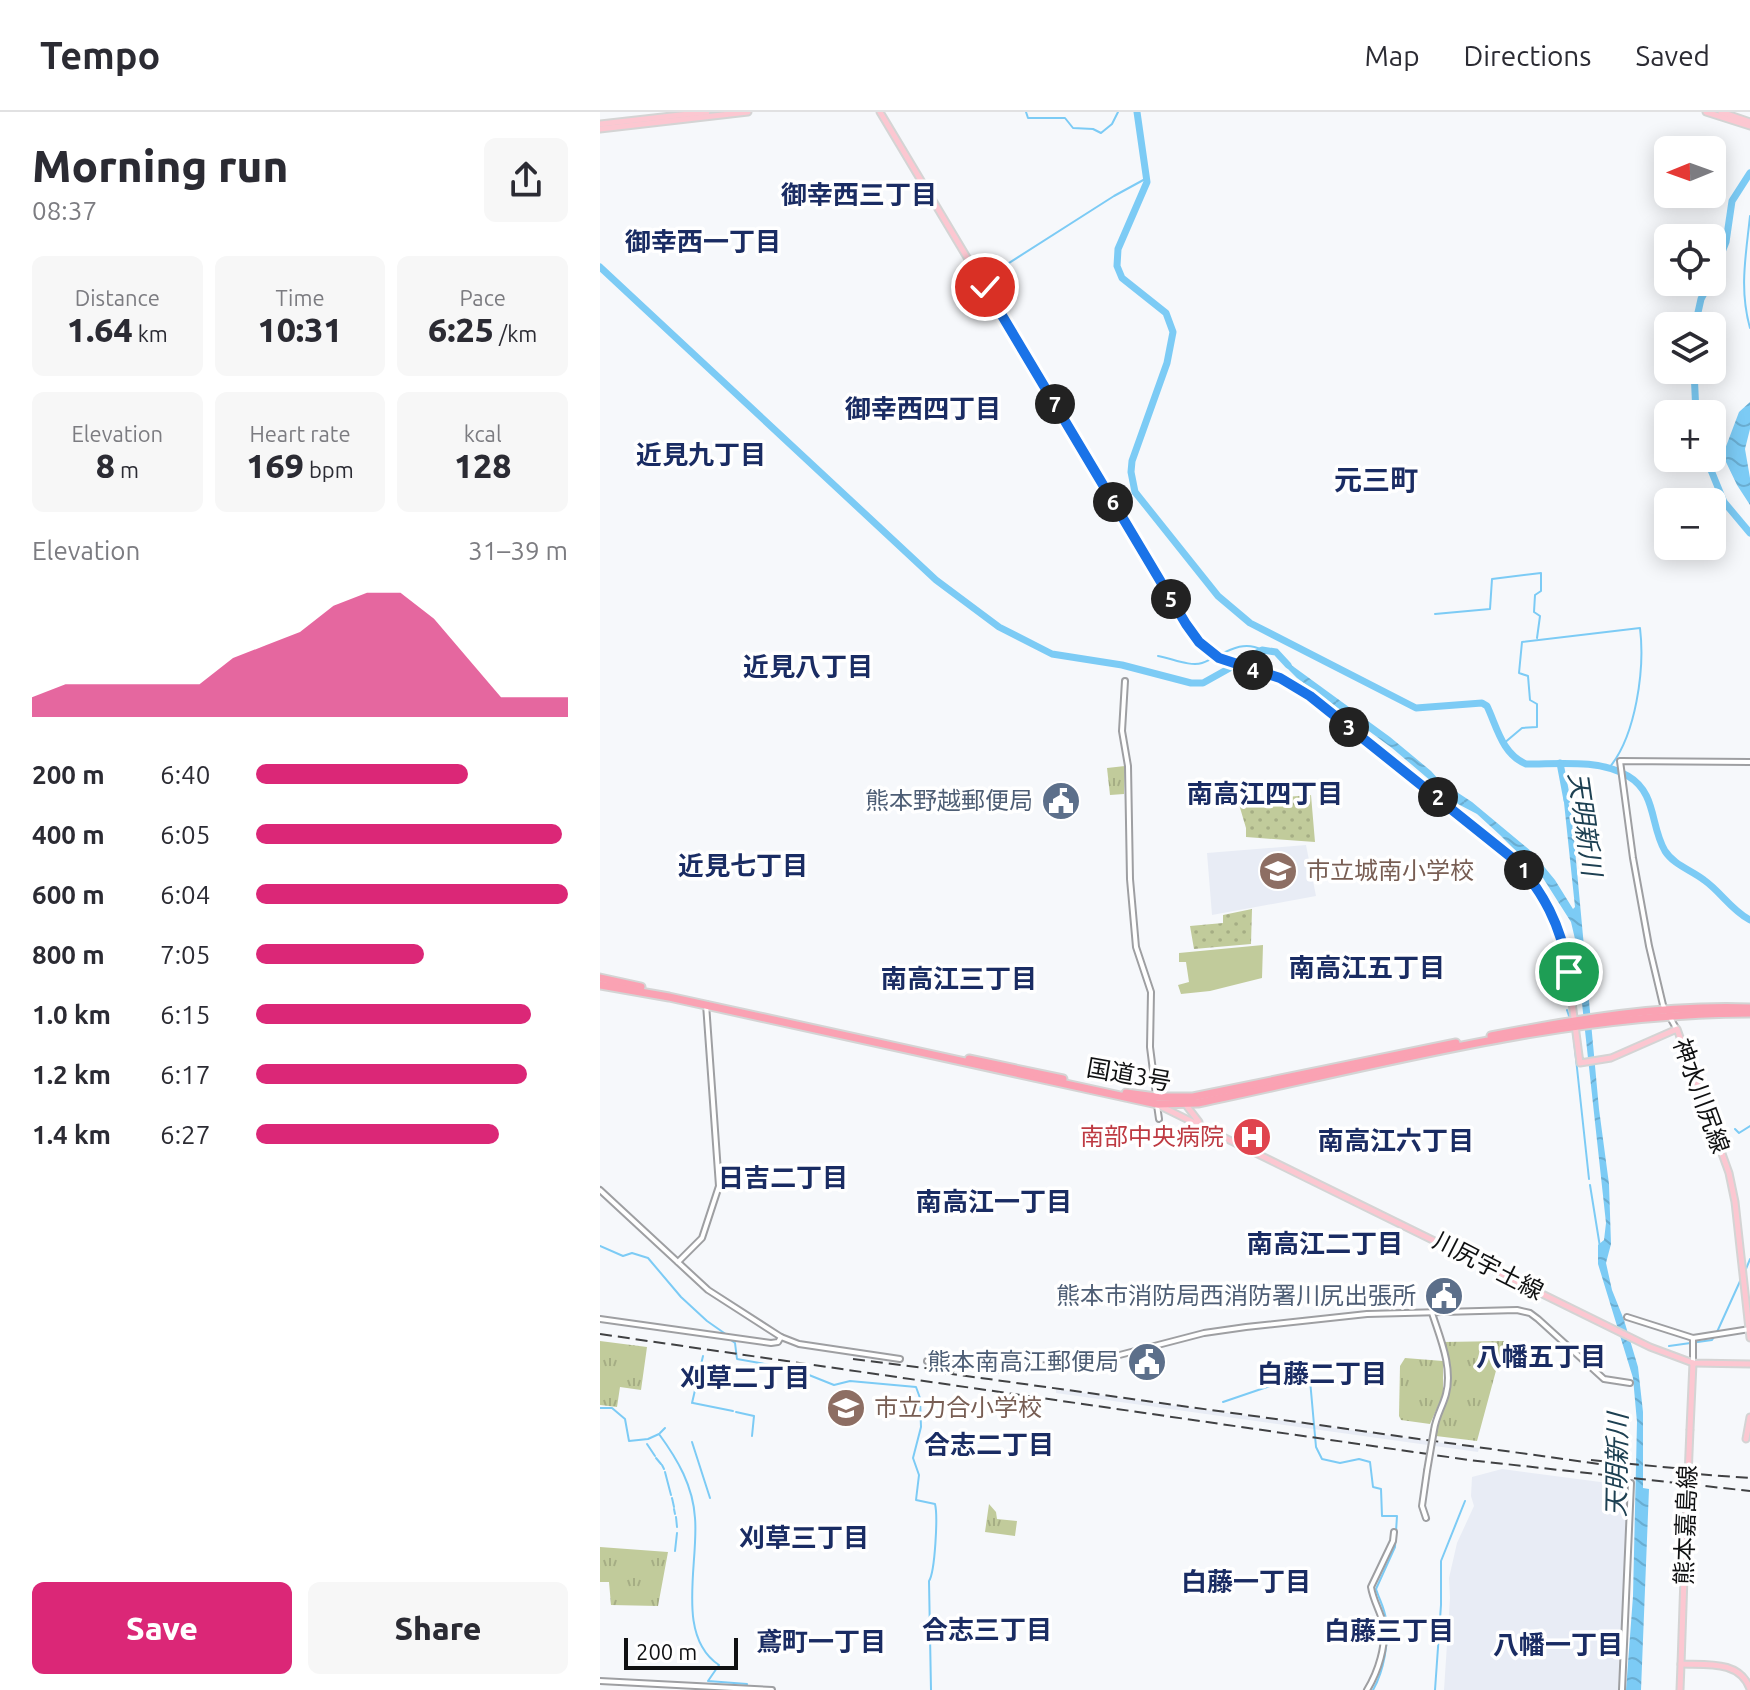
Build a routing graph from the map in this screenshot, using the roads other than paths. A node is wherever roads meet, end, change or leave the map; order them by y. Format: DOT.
graph roads {
  1 [pos="707,112"];
  2 [pos="748,112"];
  3 [pos="880,112"];
  4 [pos="1706,112"];
  5 [pos="1721,112"];
  6 [pos="1750,124"];
  7 [pos="600,126"];
  8 [pos="1125,681"];
  9 [pos="1750,762"];
  10 [pos="600,978"];
  11 [pos="600,985"];
  12 [pos="706,1004"];
  13 [pos="1750,1010"];
  14 [pos="1667,1012"];
  15 [pos="1578,1022"];
  16 [pos="1677,1029"];
  17 [pos="1156,1101"];
  18 [pos="1182,1101"];
  19 [pos="1198,1103"];
  20 [pos="1188,1118"];
  21 [pos="1159,1119"];
  22 [pos="1199,1123"];
  23 [pos="600,1190"];
  24 [pos="677,1263"];
  25 [pos="1432,1312"];
  26 [pos="1627,1317"];
  27 [pos="600,1319"];
  28 [pos="1749,1330"];
  29 [pos="781,1337"];
  30 [pos="1693,1338"];
  31 [pos="1750,1338"];
  32 [pos="900,1359"];
  33 [pos="927,1361"];
  34 [pos="1693,1363"];
  35 [pos="1750,1364"];
  36 [pos="1630,1383"];
  37 [pos="1750,1417"];
  38 [pos="1746,1439"];
  39 [pos="1631,1483"];
  40 [pos="1426,1518"];
  41 [pos="1394,1532"];
  42 [pos="1681,1664"];
  43 [pos="600,1681"];
  44 [pos="1750,1689"];
  45 [pos="772,1690"];
  46 [pos="1367,1690"];
  47 [pos="1622,1690"];
  48 [pos="1680,1690"];
  1 -- 7 [label="main road"];
  2 -- 7 [label="main road"];
  3 -- 15 [label="main road, 神水川尻線"];
  4 -- 6 [label="main road"];
  5 -- 6 [label="main road"];
  8 -- 17 [label="street"];
  9 -- 14 [label="street"];
  10 -- 12 [label="highway, 国道3号"];
  11 -- 12 [label="highway, 国道3号"];
  12 -- 17 [label="highway, 国道3号"];
  12 -- 24 [label="street"];
  13 -- 14 [label="highway, 国道3号"];
  14 -- 15 [label="highway, 国道3号"];
  14 -- 16 [label="street"];
  15 -- 16 [label="main road, 神水川尻線"];
  15 -- 18 [label="highway, 国道3号"];
  15 -- 19 [label="highway, 国道3号"];
  16 -- 28 [label="main road, 神水川尻線"];
  17 -- 18 [label="highway, 国道3号"];
  17 -- 20 [label="main road, 川尻宇土線"];
  17 -- 21 [label="street"];
  18 -- 19 [label="highway, 国道3号"];
  18 -- 20 [label="main road"];
  18 -- 22 [label="main road, 川尻宇土線"];
  19 -- 22 [label="main road"];
  20 -- 22 [label="main road, 川尻宇土線"];
  22 -- 34 [label="main road, 川尻宇土線"];
  23 -- 24 [label="street"];
  24 -- 29 [label="street"];
  25 -- 33 [label="street"];
  25 -- 36 [label="street"];
  25 -- 40 [label="street, bridge"];
  26 -- 30 [label="street"];
  27 -- 29 [label="street"];
  28 -- 30 [label="street"];
  28 -- 31 [label="main road, 神水川尻線"];
  29 -- 32 [label="street"];
  30 -- 34 [label="street"];
  34 -- 35 [label="main road"];
  34 -- 42 [label="main road, 熊本嘉島線, bridge"];
  37 -- 38 [label="main road"];
  39 -- 47 [label="street"];
  41 -- 46 [label="street"];
  42 -- 44 [label="main road"];
  42 -- 48 [label="main road, 熊本嘉島線"];
  43 -- 45 [label="street"];
}
